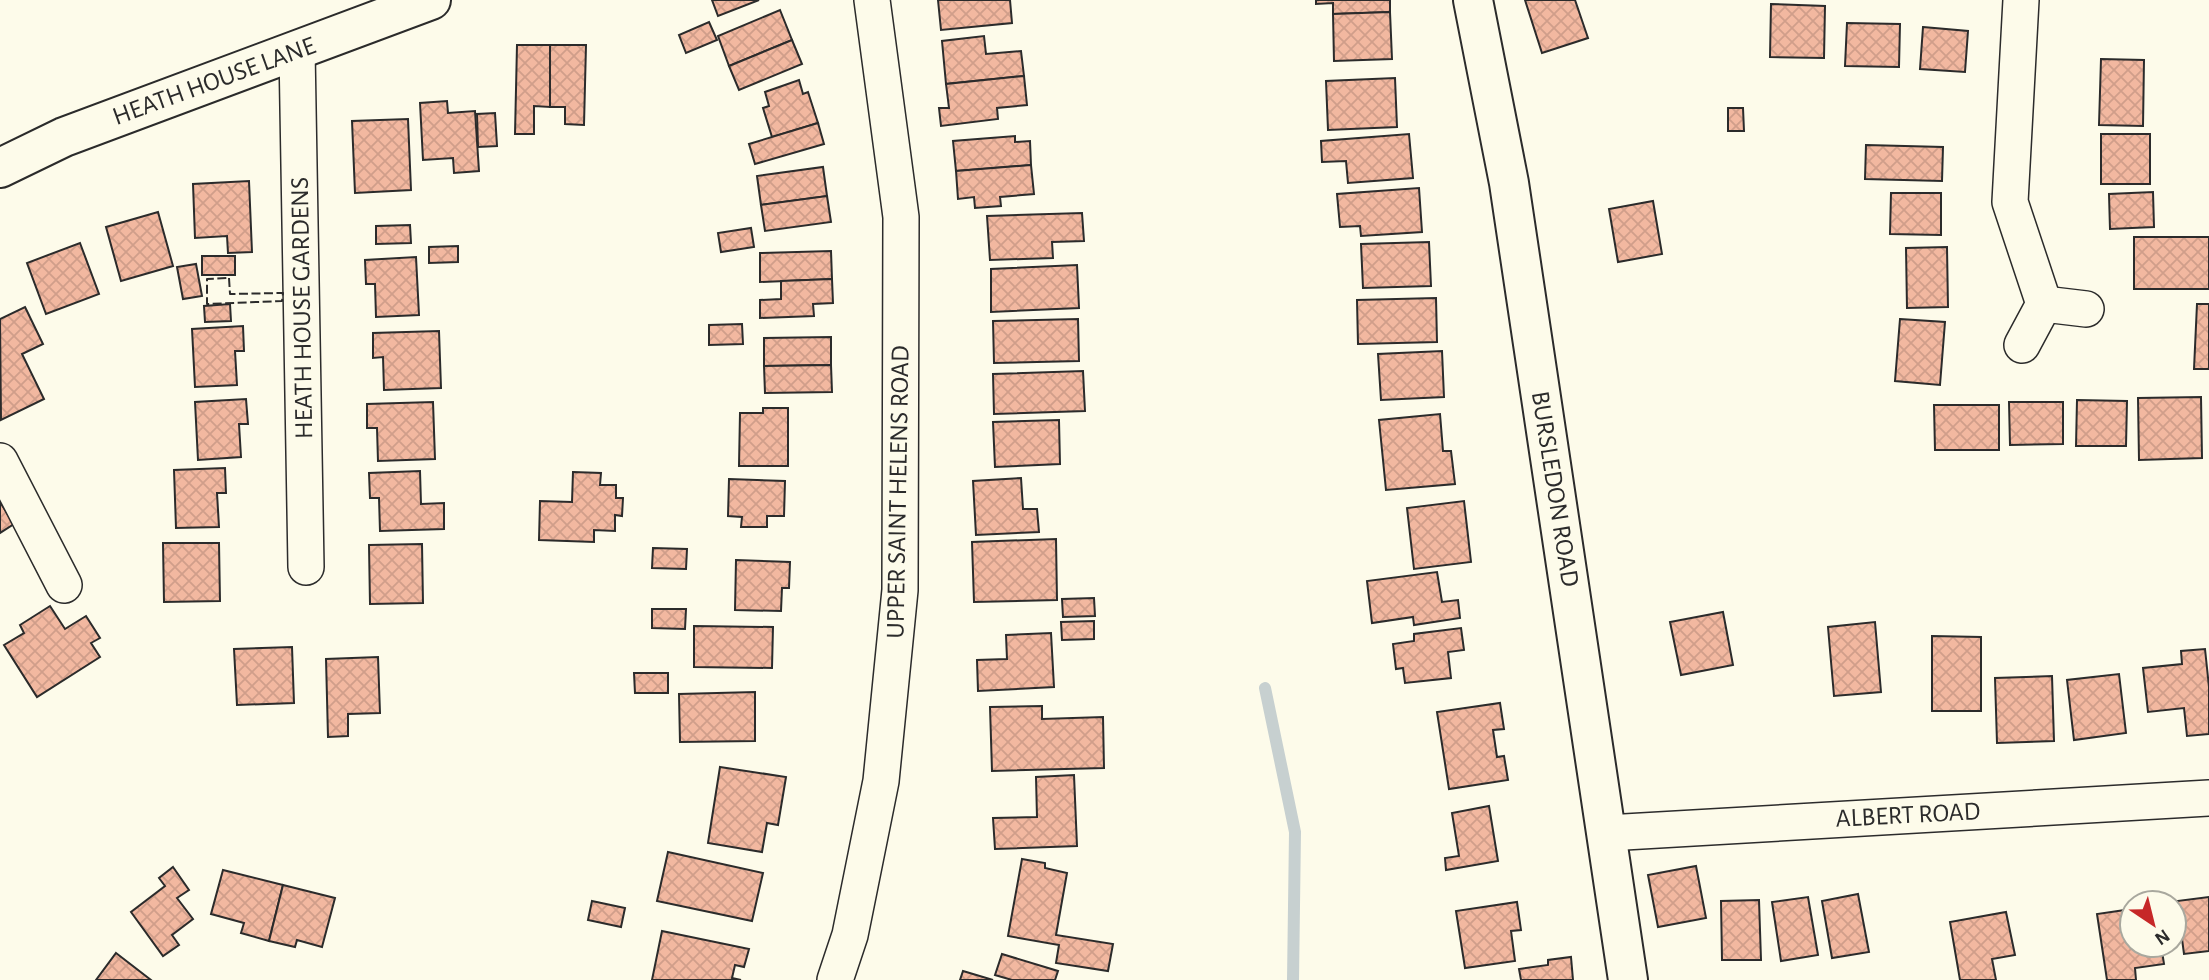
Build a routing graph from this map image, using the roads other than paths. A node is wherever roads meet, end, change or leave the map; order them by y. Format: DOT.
graph roads {
  1 [pos="430,0"];
  2 [pos="872,0"];
  3 [pos="1473,0"];
  4 [pos="2021,0"];
  5 [pos="298,50"];
  6 [pos="0,168"];
  7 [pos="2044,304"];
  8 [pos="2085,309"];
  9 [pos="2022,345"];
  10 [pos="0,461"];
  11 [pos="306,567"];
  12 [pos="64,585"];
  13 [pos="2209,797"];
  14 [pos="1607,833"];
  15 [pos="835,980"];
  16 [pos="1628,980"];
  1 -- 5 [label="street, HEATH HOUSE LANE"];
  2 -- 15 [label="street, UPPER SAINT HELENS ROAD"];
  3 -- 14 [label="street, BURSLEDON ROAD"];
  4 -- 7 [label="street"];
  5 -- 6 [label="street, HEATH HOUSE LANE"];
  5 -- 11 [label="street, HEATH HOUSE GARDENS"];
  7 -- 8 [label="street"];
  7 -- 9 [label="street"];
  10 -- 12 [label="street"];
  13 -- 14 [label="street, ALBERT ROAD"];
  14 -- 16 [label="street, BURSLEDON ROAD"];
}
